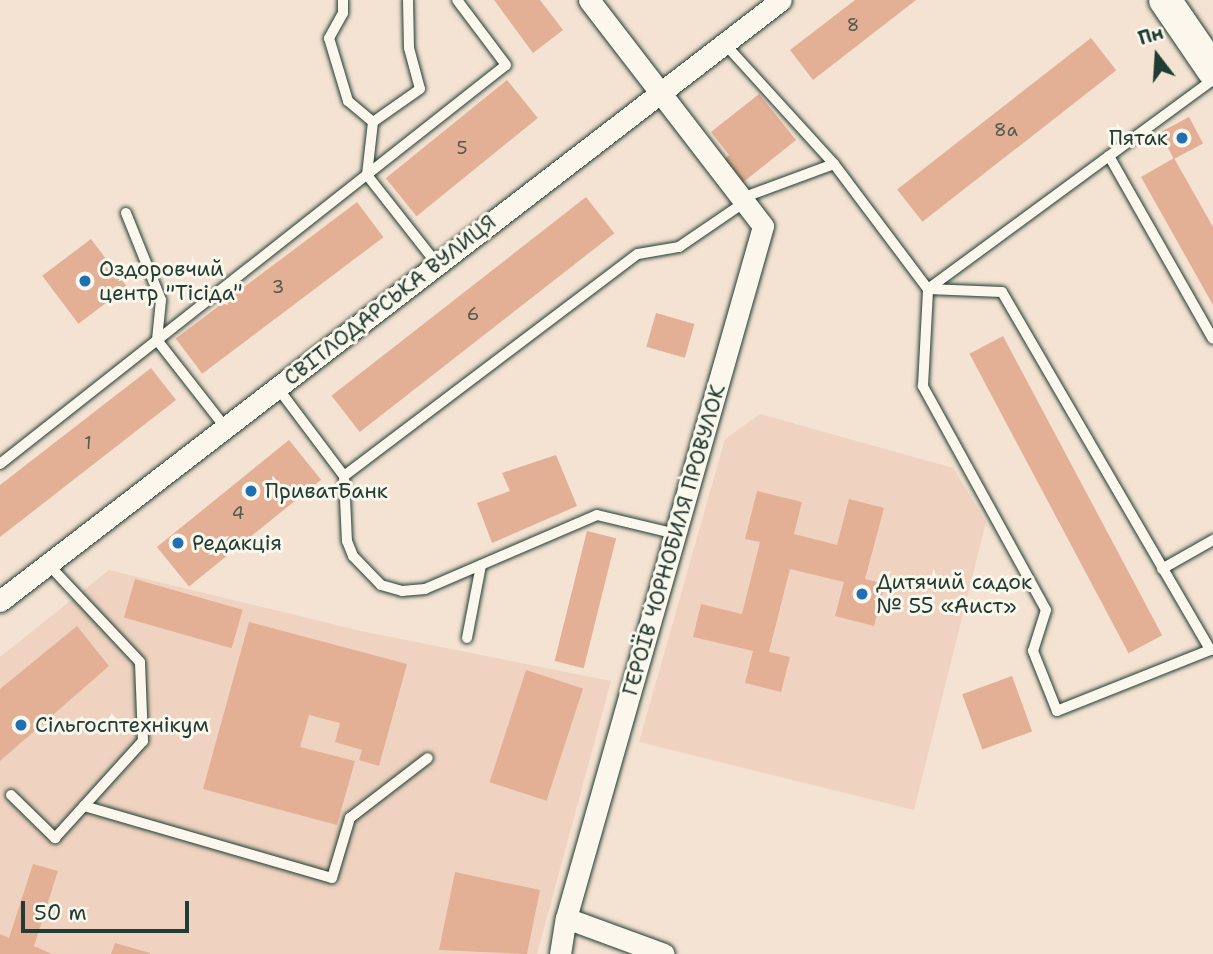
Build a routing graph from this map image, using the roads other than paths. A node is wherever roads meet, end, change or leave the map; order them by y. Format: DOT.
graph roads {
  1 [pos="343,0"];
  2 [pos="408,0"];
  3 [pos="457,0"];
  4 [pos="589,0"];
  5 [pos="781,0"];
  6 [pos="1166,0"];
  7 [pos="724,43"];
  8 [pos="1213,70"];
  9 [pos="1213,80"];
  10 [pos="660,91"];
  11 [pos="373,122"];
  12 [pos="1109,156"];
  13 [pos="834,164"];
  14 [pos="367,175"];
  15 [pos="743,200"];
  16 [pos="126,213"];
  17 [pos="437,264"];
  18 [pos="928,289"];
  19 [pos="1213,338"];
  20 [pos="157,340"];
  21 [pos="277,387"];
  22 [pos="225,427"];
  23 [pos="0,464"];
  24 [pos="344,477"];
  25 [pos="676,534"];
  26 [pos="1213,540"];
  27 [pos="48,564"];
  28 [pos="481,565"];
  29 [pos="1162,569"];
  30 [pos="3,594"];
  31 [pos="467,638"];
  32 [pos="1211,650"];
  33 [pos="428,758"];
  34 [pos="11,795"];
  35 [pos="84,806"];
  36 [pos="566,918"];
  37 [pos="560,954"];
  38 [pos="664,954"];
  1 -- 11 [label="lane"];
  2 -- 11 [label="lane"];
  3 -- 14 [label="lane"];
  4 -- 10 [label="street, ГЕРОЇВ ЧОРНОБИЛЯ ПРОВУЛОК"];
  5 -- 7 [label="street, СВІТЛОДАРСЬКА ВУЛИЦЯ"];
  6 -- 8 [label="main road"];
  7 -- 10 [label="street, СВІТЛОДАРСЬКА ВУЛИЦЯ"];
  7 -- 13 [label="lane"];
  9 -- 12 [label="lane"];
  10 -- 15 [label="street, ГЕРОЇВ ЧОРНОБИЛЯ ПРОВУЛОК"];
  10 -- 17 [label="street, СВІТЛОДАРСЬКА ВУЛИЦЯ"];
  11 -- 14 [label="lane"];
  12 -- 18 [label="lane"];
  12 -- 19 [label="lane"];
  13 -- 15 [label="lane"];
  13 -- 18 [label="lane"];
  14 -- 17 [label="lane"];
  14 -- 20 [label="lane"];
  15 -- 24 [label="lane"];
  15 -- 25 [label="street, ГЕРОЇВ ЧОРНОБИЛЯ ПРОВУЛОК"];
  16 -- 20 [label="lane"];
  17 -- 21 [label="street, СВІТЛОДАРСЬКА ВУЛИЦЯ"];
  18 -- 29 [label="lane"];
  18 -- 32 [label="lane"];
  20 -- 22 [label="lane"];
  20 -- 23 [label="lane"];
  21 -- 22 [label="street, СВІТЛОДАРСЬКА ВУЛИЦЯ"];
  21 -- 24 [label="lane"];
  22 -- 27 [label="street, СВІТЛОДАРСЬКА ВУЛИЦЯ"];
  24 -- 28 [label="lane"];
  25 -- 28 [label="lane"];
  25 -- 36 [label="street, ГЕРОЇВ ЧОРНОБИЛЯ ПРОВУЛОК"];
  26 -- 29 [label="lane"];
  27 -- 30 [label="street, СВІТЛОДАРСЬКА ВУЛИЦЯ"];
  27 -- 35 [label="lane"];
  28 -- 31 [label="lane"];
  29 -- 32 [label="lane"];
  33 -- 35 [label="lane"];
  34 -- 35 [label="lane"];
  36 -- 37 [label="street, ГЕРОЇВ ЧОРНОБИЛЯ ПРОВУЛОК"];
  36 -- 38 [label="street"];
}
